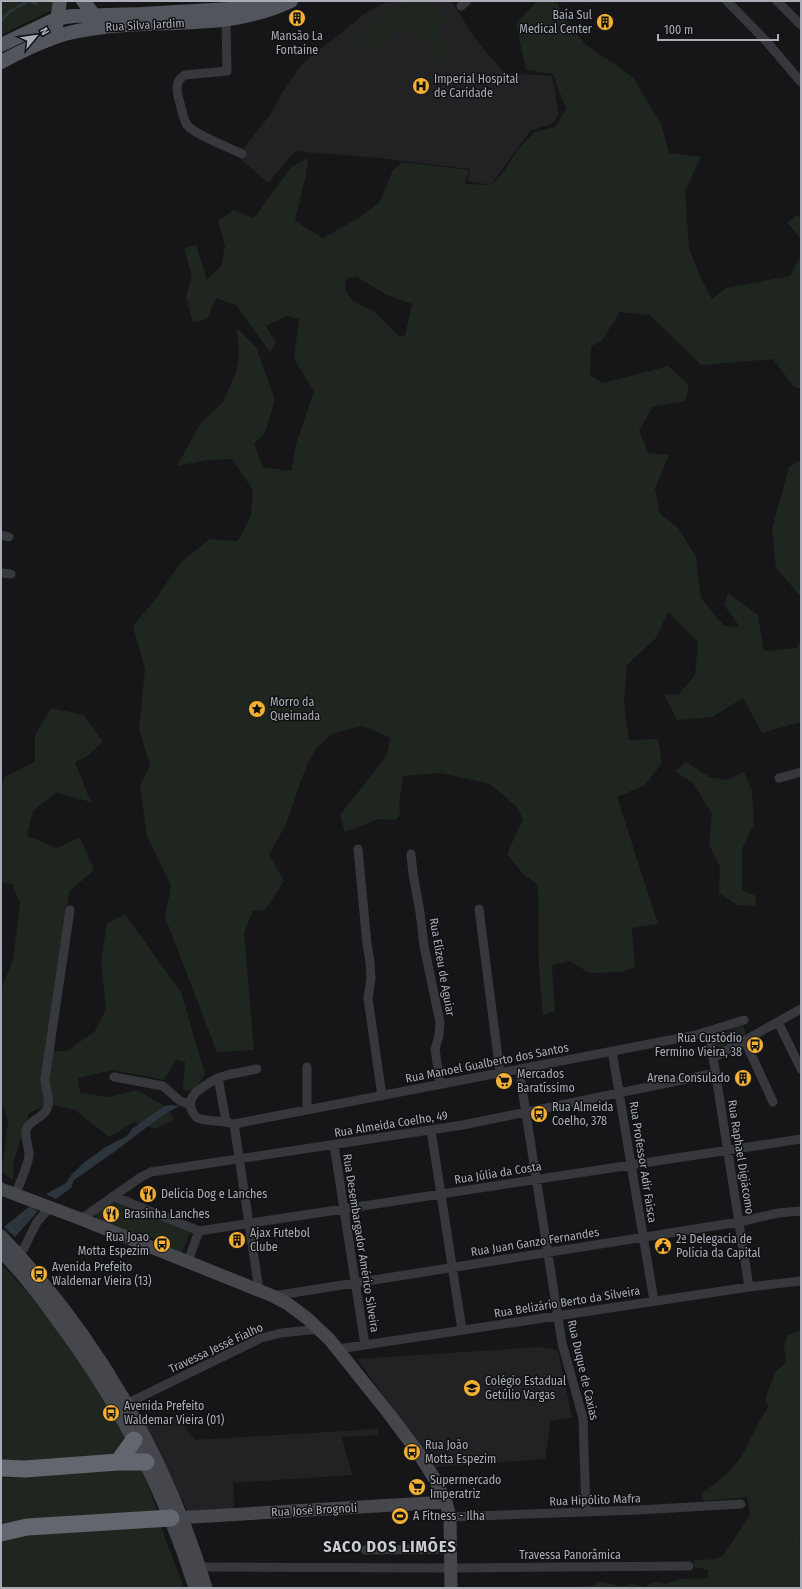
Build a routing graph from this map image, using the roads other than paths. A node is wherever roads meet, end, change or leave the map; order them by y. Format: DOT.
graph roads {
  1 [pos="60,1"];
  2 [pos="83,1"];
  3 [pos="264,1"];
  4 [pos="291,1"];
  5 [pos="727,1"];
  6 [pos="777,1"];
  7 [pos="229,10"];
  8 [pos="95,16"];
  9 [pos="58,18"];
  10 [pos="801,25"];
  11 [pos="49,39"];
  12 [pos="1,44"];
  13 [pos="1,62"];
  14 [pos="801,82"];
  15 [pos="242,154"];
  16 [pos="1,573"];
  17 [pos="11,574"];
  18 [pos="801,772"];
  19 [pos="778,778"];
  20 [pos="358,849"];
  21 [pos="411,854"];
  22 [pos="479,909"];
  23 [pos="70,910"];
  24 [pos="801,1009"];
  25 [pos="744,1020"];
  26 [pos="778,1022"];
  27 [pos="709,1031"];
  28 [pos="748,1039"];
  29 [pos="612,1051"];
  30 [pos="714,1058"];
  31 [pos="307,1067"];
  32 [pos="257,1069"];
  33 [pos="519,1069"];
  34 [pos="801,1069"];
  35 [pos="500,1073"];
  36 [pos="716,1073"];
  37 [pos="114,1077"];
  38 [pos="218,1078"];
  39 [pos="440,1083"];
  40 [pos="619,1093"];
  41 [pos="382,1096"];
  42 [pos="773,1102"];
  43 [pos="189,1104"];
  44 [pos="307,1110"];
  45 [pos="526,1112"];
  46 [pos="230,1123"];
  47 [pos="431,1130"];
  48 [pos="801,1139"];
  49 [pos="334,1145"];
  50 [pos="728,1150"];
  51 [pos="239,1159"];
  52 [pos="631,1165"];
  53 [pos="536,1179"];
  54 [pos="1,1189"];
  55 [pos="15,1194"];
  56 [pos="441,1194"];
  57 [pos="113,1196"];
  58 [pos="50,1207"];
  59 [pos="344,1209"];
  60 [pos="801,1211"];
  61 [pos="81,1219"];
  62 [pos="739,1222"];
  63 [pos="249,1224"];
  64 [pos="199,1231"];
  65 [pos="1,1236"];
  66 [pos="643,1237"];
  67 [pos="1,1252"];
  68 [pos="548,1252"];
  69 [pos="20,1256"];
  70 [pos="188,1261"];
  71 [pos="452,1267"];
  72 [pos="801,1281"];
  73 [pos="355,1282"];
  74 [pos="749,1287"];
  75 [pos="259,1290"];
  76 [pos="273,1296"];
  77 [pos="654,1301"];
  78 [pos="558,1316"];
  79 [pos="319,1328"];
  80 [pos="462,1330"];
  81 [pos="365,1345"];
  82 [pos="338,1349"];
  83 [pos="98,1369"];
  84 [pos="126,1404"];
  85 [pos="134,1440"];
  86 [pos="118,1462"];
  87 [pos="152,1462"];
  88 [pos="1,1468"];
  89 [pos="446,1502"];
  90 [pos="741,1504"];
  91 [pos="586,1512"];
  92 [pos="176,1518"];
  93 [pos="450,1518"];
  94 [pos="1,1533"];
  95 [pos="451,1549"];
  96 [pos="365,1550"];
  97 [pos="689,1566"];
  98 [pos="200,1567"];
  99 [pos="451,1568"];
  100 [pos="195,1588"];
  101 [pos="206,1588"];
  102 [pos="451,1588"];
  1 -- 9 [label="main road"];
  2 -- 8 [label="main road"];
  3 -- 7 [label="main road, Rua Silva Jardim"];
  4 -- 7 [label="main road, Rua Silva Jardim"];
  5 -- 14 [label="street"];
  6 -- 10 [label="street"];
  7 -- 8 [label="main road, Rua Silva Jardim"];
  7 -- 11 [label="main road, Rua Silva Jardim"];
  7 -- 15 [label="street"];
  8 -- 9 [label="main road, Rua Silva Jardim"];
  9 -- 11 [label="main road"];
  9 -- 12 [label="main road, Rua Silva Jardim"];
  11 -- 13 [label="main road, Rua Silva Jardim"];
  16 -- 17 [label="street"];
  18 -- 19 [label="street"];
  20 -- 41 [label="street"];
  21 -- 39 [label="street, Rua Elizeu de Aguiar"];
  22 -- 35 [label="street"];
  23 -- 55 [label="street"];
  24 -- 26 [label="street"];
  25 -- 27 [label="street, Rua Manoel Gualberto dos Santos"];
  26 -- 28 [label="street"];
  26 -- 34 [label="street"];
  27 -- 29 [label="street, Rua Manoel Gualberto dos Santos"];
  27 -- 30 [label="street, Rua Raphael Digiácomo"];
  28 -- 30 [label="street"];
  28 -- 42 [label="street"];
  29 -- 33 [label="street, Rua Manoel Gualberto dos Santos"];
  29 -- 40 [label="street, Rua Professor Adir Faísca"];
  30 -- 36 [label="street, Rua Raphael Digiácomo"];
  31 -- 44 [label="street"];
  32 -- 38 [label="street"];
  33 -- 35 [label="street, Rua Manoel Gualberto dos Santos"];
  33 -- 45 [label="street, Rua Duque de Caxias"];
  35 -- 39 [label="street, Rua Manoel Gualberto dos Santos"];
  36 -- 40 [label="street, Rua Almeida Coelho, 49"];
  36 -- 50 [label="street, Rua Raphael Digiácomo"];
  37 -- 43 [label="street"];
  38 -- 43 [label="street"];
  38 -- 46 [label="street"];
  39 -- 41 [label="street, Rua Manoel Gualberto dos Santos"];
  40 -- 45 [label="street, Rua Almeida Coelho, 49"];
  40 -- 52 [label="street, Rua Professor Adir Faísca"];
  41 -- 44 [label="street, Rua Manoel Gualberto dos Santos"];
  43 -- 46 [label="street, Rua Manoel Gualberto dos Santos"];
  44 -- 46 [label="street, Rua Manoel Gualberto dos Santos"];
  45 -- 47 [label="street, Rua Almeida Coelho, 49"];
  45 -- 53 [label="street, Rua Duque de Caxias"];
  46 -- 51 [label="street"];
  47 -- 49 [label="street, Rua Almeida Coelho, 49"];
  47 -- 56 [label="street"];
  48 -- 50 [label="street, Rua Júlia da Costa"];
  49 -- 51 [label="street, Rua Almeida Coelho, 49"];
  49 -- 59 [label="street, Rua Desembargador Américo Silveira"];
  50 -- 52 [label="street, Rua Júlia da Costa"];
  50 -- 62 [label="street, Rua Raphael Digiácomo"];
  51 -- 57 [label="street, Rua Almeida Coelho, 49"];
  51 -- 63 [label="street"];
  52 -- 53 [label="street, Rua Júlia da Costa"];
  52 -- 66 [label="street, Rua Professor Adir Faísca"];
  53 -- 56 [label="street, Rua Júlia da Costa"];
  53 -- 68 [label="street, Rua Duque de Caxias"];
  54 -- 55 [label="main road"];
  55 -- 58 [label="main road"];
  56 -- 59 [label="street, Rua Júlia da Costa"];
  56 -- 71 [label="street"];
  57 -- 61 [label="street, Rua Almeida Coelho, 49"];
  57 -- 64 [label="street"];
  58 -- 61 [label="main road"];
  58 -- 69 [label="street"];
  59 -- 63 [label="street, Rua Júlia da Costa"];
  59 -- 73 [label="street, Rua Desembargador Américo Silveira"];
  60 -- 62 [label="street, Rua Juan Ganzo Fernandes"];
  61 -- 70 [label="main road"];
  62 -- 66 [label="street, Rua Juan Ganzo Fernandes"];
  62 -- 74 [label="street, Rua Raphael Digiácomo"];
  63 -- 64 [label="street, Rua Júlia da Costa"];
  63 -- 75 [label="street"];
  64 -- 70 [label="street"];
  65 -- 69 [label="main road"];
  66 -- 68 [label="street, Rua Juan Ganzo Fernandes"];
  66 -- 77 [label="street, Rua Professor Adir Faísca"];
  67 -- 83 [label="main road"];
  68 -- 71 [label="street, Rua Juan Ganzo Fernandes"];
  68 -- 78 [label="street, Rua Duque de Caxias"];
  69 -- 83 [label="main road"];
  70 -- 75 [label="main road"];
  71 -- 73 [label="street, Rua Juan Ganzo Fernandes"];
  71 -- 80 [label="street"];
  72 -- 74 [label="street, Rua Belizário Berto da Silveira"];
  73 -- 76 [label="street, Rua Juan Ganzo Fernandes"];
  73 -- 81 [label="street, Rua Desembargador Américo Silveira"];
  74 -- 77 [label="street, Rua Belizário Berto da Silveira"];
  75 -- 76 [label="main road"];
  76 -- 79 [label="main road"];
  77 -- 78 [label="street, Rua Belizário Berto da Silveira"];
  78 -- 80 [label="street, Rua Belizário Berto da Silveira"];
  78 -- 91 [label="street, Rua Duque de Caxias"];
  79 -- 82 [label="main road"];
  79 -- 84 [label="street, Travessa Jessé Fialho"];
  80 -- 81 [label="street, Rua Belizário Berto da Silveira"];
  81 -- 82 [label="street, Rua Belizário Berto da Silveira"];
  82 -- 89 [label="main road"];
  83 -- 84 [label="main road"];
  83 -- 85 [label="main road"];
  84 -- 87 [label="main road"];
  85 -- 86 [label="highway"];
  85 -- 87 [label="main road"];
  86 -- 87 [label="highway"];
  86 -- 88 [label="highway"];
  87 -- 92 [label="main road"];
  89 -- 92 [label="main road, Rua José Brognoli"];
  89 -- 93 [label="main road"];
  90 -- 91 [label="street, Rua Hipólito Mafra"];
  91 -- 93 [label="street, Rua Hipólito Mafra"];
  92 -- 94 [label="highway"];
  92 -- 98 [label="main road"];
  92 -- 100 [label="main road"];
  93 -- 95 [label="main road"];
  95 -- 96 [label="street"];
  95 -- 99 [label="main road"];
  97 -- 99 [label="street, Travessa Panorâmica"];
  98 -- 99 [label="street, Travessa Panorâmica"];
  98 -- 101 [label="main road"];
  99 -- 102 [label="main road"];
}
